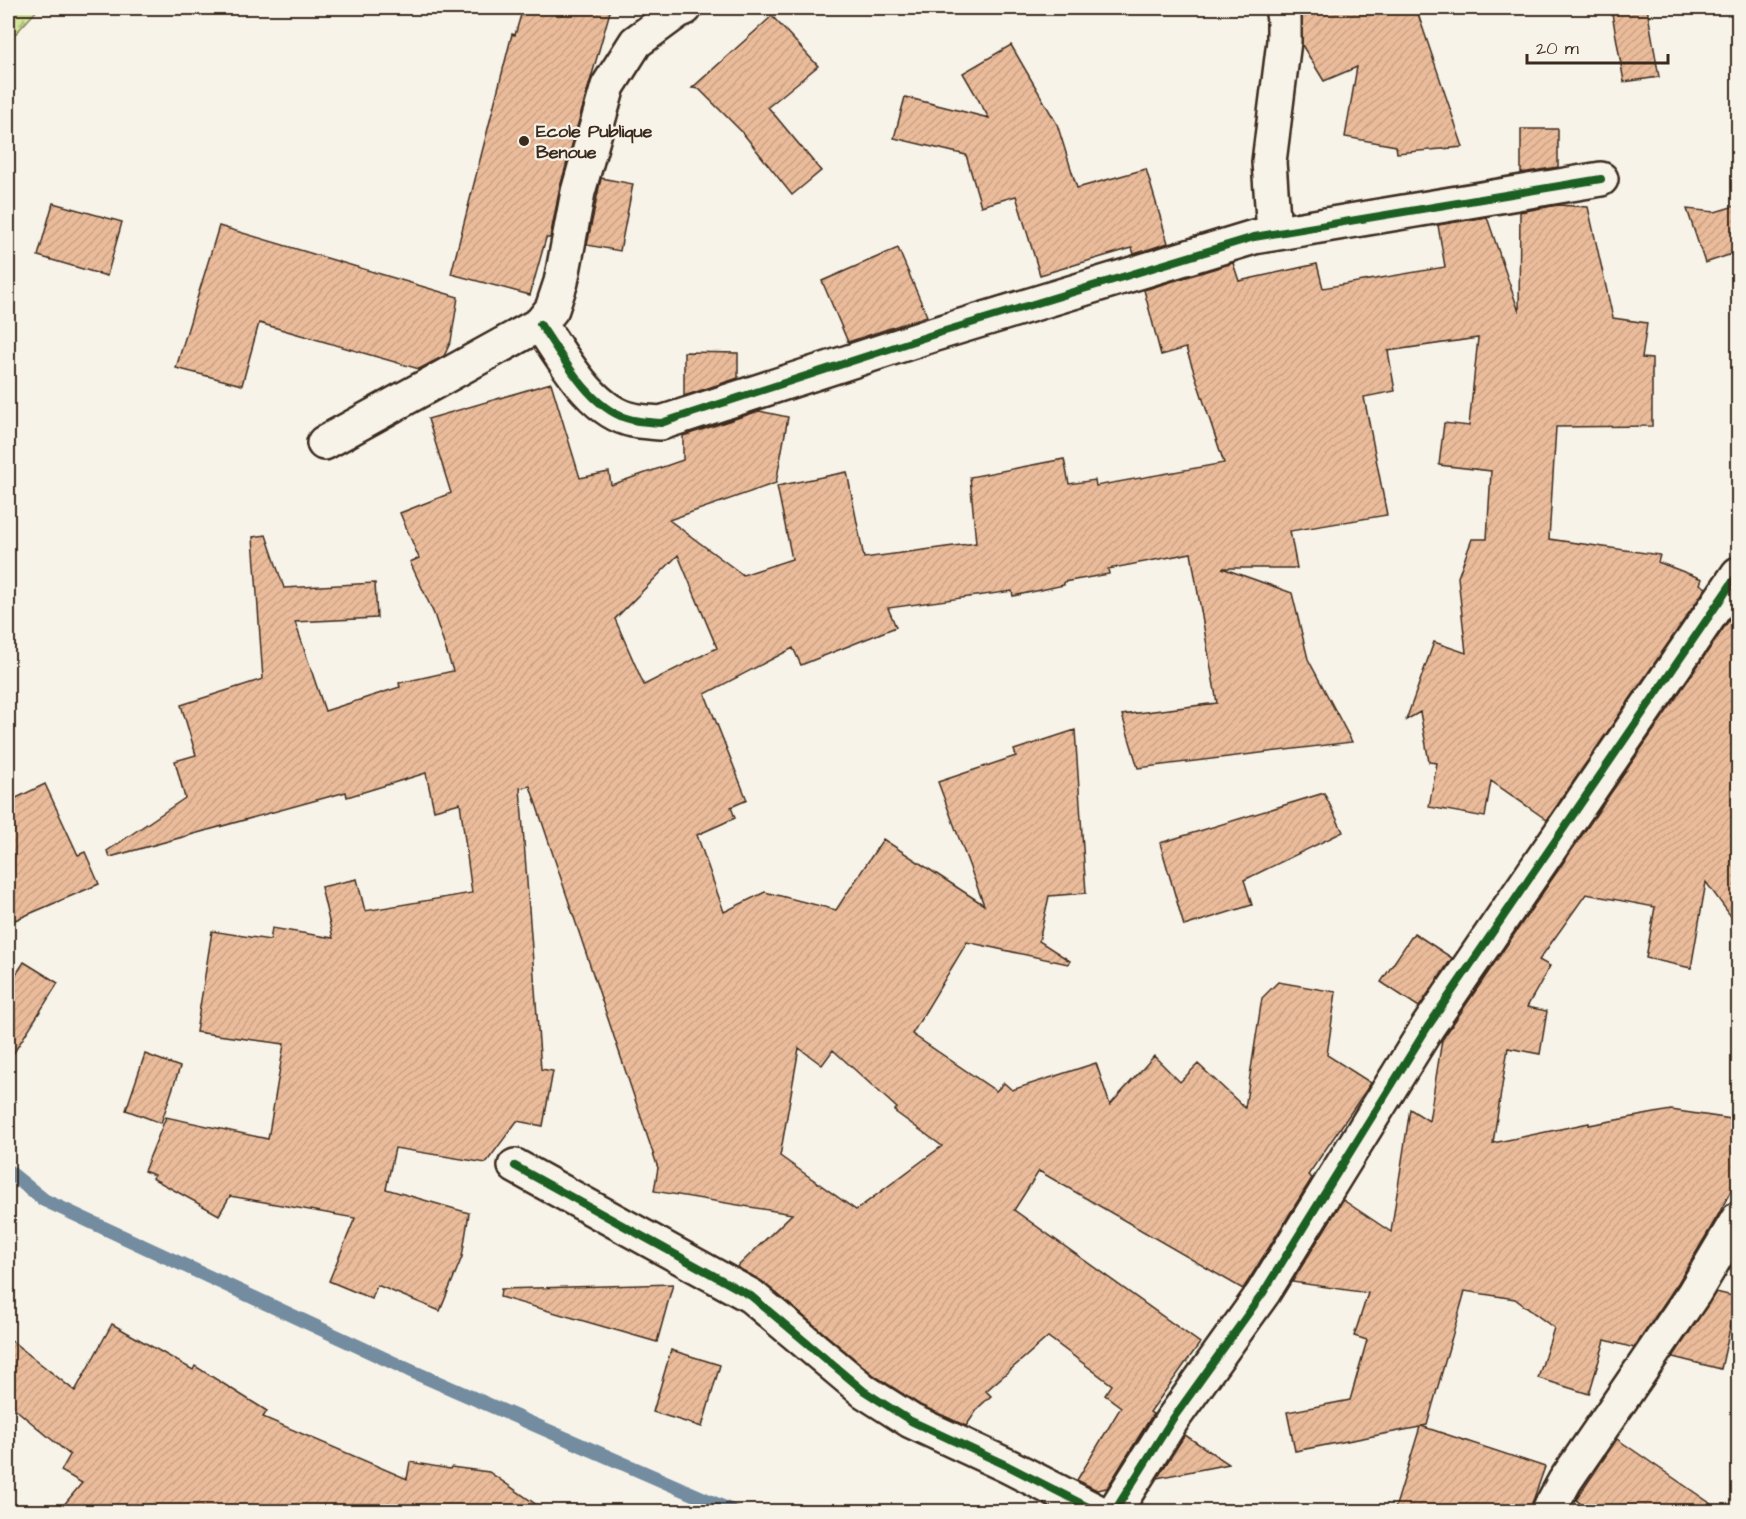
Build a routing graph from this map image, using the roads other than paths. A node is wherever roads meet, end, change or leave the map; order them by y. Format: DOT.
graph roads {
  1 [pos="685,8"];
  2 [pos="1282,8"];
  3 [pos="1601,179"];
  4 [pos="1274,233"];
  5 [pos="540,324"];
  6 [pos="324,442"];
  7 [pos="1738,574"];
  8 [pos="515,1166"];
  9 [pos="1738,1219"];
  10 [pos="1098,1512"];
  11 [pos="1114,1512"];
  12 [pos="1548,1512"];
  1 -- 5 [label="street"];
  2 -- 4 [label="street"];
  3 -- 4 [label="street"];
  4 -- 5 [label="street"];
  5 -- 6 [label="street"];
  7 -- 11 [label="street"];
  8 -- 10 [label="street"];
  9 -- 12 [label="street"];
}
